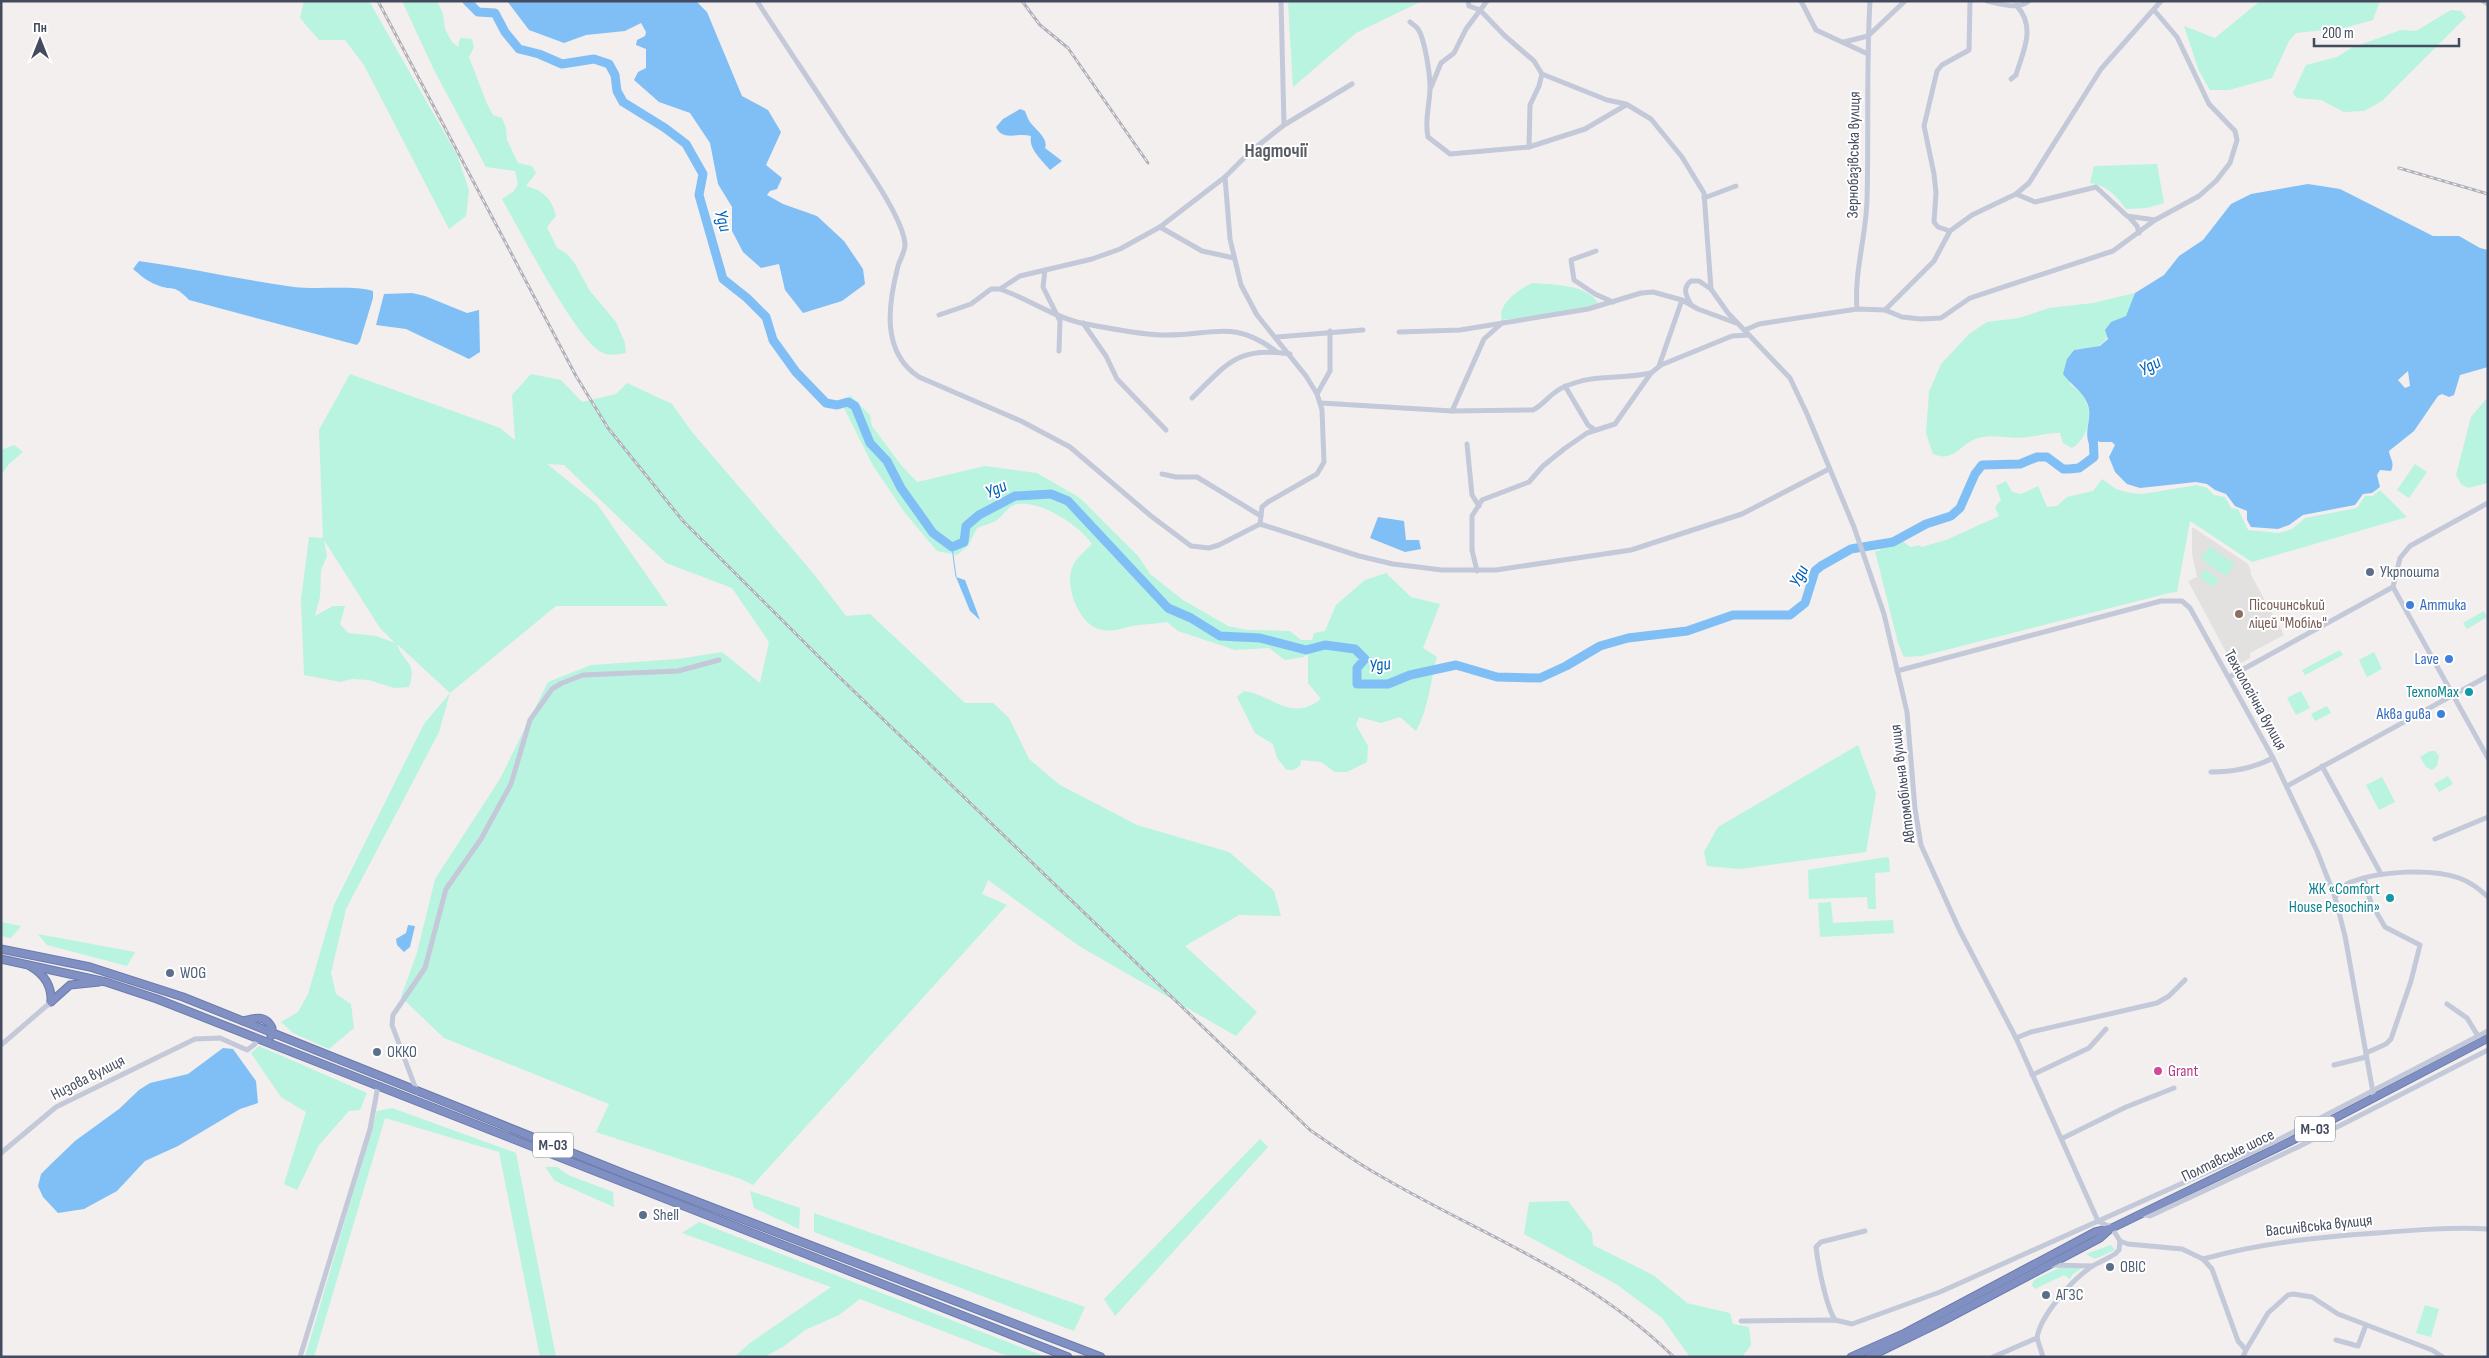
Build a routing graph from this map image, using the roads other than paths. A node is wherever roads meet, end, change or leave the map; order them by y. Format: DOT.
graph roads {
  1 [pos="757,1"];
  2 [pos="1281,1"];
  3 [pos="1468,1"];
  4 [pos="1487,1"];
  5 [pos="1801,1"];
  6 [pos="1870,1"];
  7 [pos="1904,1"];
  8 [pos="1970,1"];
  9 [pos="1987,1"];
  10 [pos="2029,1"];
  11 [pos="2161,1"];
  12 [pos="2483,1"];
  13 [pos="2488,4"];
  14 [pos="2016,5"];
  15 [pos="1480,10"];
  16 [pos="2154,10"];
  17 [pos="1410,22"];
  18 [pos="1868,36"];
  19 [pos="1843,42"];
  20 [pos="1868,54"];
  21 [pos="1542,74"];
  22 [pos="2011,79"];
  23 [pos="1352,84"];
  24 [pos="1429,92"];
  25 [pos="1626,104"];
  26 [pos="1284,125"];
  27 [pos="1529,147"];
  28 [pos="1225,177"];
  29 [pos="1736,186"];
  30 [pos="2016,194"];
  31 [pos="1704,198"];
  32 [pos="2129,217"];
  33 [pos="2154,220"];
  34 [pos="1160,227"];
  35 [pos="1950,231"];
  36 [pos="2139,233"];
  37 [pos="1596,251"];
  38 [pos="1234,258"];
  39 [pos="1045,270"];
  40 [pos="1000,289"];
  41 [pos="1711,289"];
  42 [pos="1682,300"];
  43 [pos="1613,302"];
  44 [pos="1690,303"];
  45 [pos="1857,310"];
  46 [pos="1885,310"];
  47 [pos="1057,313"];
  48 [pos="939,315"];
  49 [pos="1504,321"];
  50 [pos="1083,323"];
  51 [pos="1738,324"];
  52 [pos="1364,330"];
  53 [pos="1330,332"];
  54 [pos="1399,332"];
  55 [pos="1747,332"];
  56 [pos="1277,337"];
  57 [pos="1059,351"];
  58 [pos="1277,352"];
  59 [pos="1291,354"];
  60 [pos="1659,366"];
  61 [pos="1651,373"];
  62 [pos="1565,386"];
  63 [pos="1318,394"];
  64 [pos="1192,398"];
  65 [pos="1321,403"];
  66 [pos="1452,411"];
  67 [pos="1166,430"];
  68 [pos="1596,430"];
  69 [pos="1467,444"];
  70 [pos="1829,469"];
  71 [pos="1162,474"];
  72 [pos="2488,503"];
  73 [pos="1479,506"];
  74 [pos="1261,516"];
  75 [pos="1260,524"];
  76 [pos="1476,571"];
  77 [pos="2393,587"];
  78 [pos="718,660"];
  79 [pos="1898,671"];
  80 [pos="2228,676"];
  81 [pos="2488,676"];
  82 [pos="2453,695"];
  83 [pos="2274,758"];
  84 [pos="2488,758"];
  85 [pos="2322,766"];
  86 [pos="2211,772"];
  87 [pos="2287,786"];
  88 [pos="2488,817"];
  89 [pos="2435,839"];
  90 [pos="2381,874"];
  91 [pos="2364,878"];
  92 [pos="2335,898"];
  93 [pos="2488,898"];
  94 [pos="1,949"];
  95 [pos="1,959"];
  96 [pos="26,963"];
  97 [pos="2185,980"];
  98 [pos="106,982"];
  99 [pos="51,1002"];
  100 [pos="2447,1004"];
  101 [pos="2106,1029"];
  102 [pos="2488,1031"];
  103 [pos="273,1033"];
  104 [pos="2478,1036"];
  105 [pos="2016,1038"];
  106 [pos="2488,1038"];
  107 [pos="259,1039"];
  108 [pos="1,1044"];
  109 [pos="2488,1050"];
  110 [pos="2366,1055"];
  111 [pos="2334,1065"];
  112 [pos="2032,1075"];
  113 [pos="378,1086"];
  114 [pos="2174,1088"];
  115 [pos="418,1092"];
  116 [pos="2373,1094"];
  117 [pos="2063,1138"];
  118 [pos="1,1153"];
  119 [pos="2140,1214"];
  120 [pos="2098,1222"];
  121 [pos="2112,1228"];
  122 [pos="2488,1229"];
  123 [pos="1865,1230"];
  124 [pos="2120,1241"];
  125 [pos="2203,1259"];
  126 [pos="2048,1265"];
  127 [pos="2093,1266"];
  128 [pos="1835,1320"];
  129 [pos="1741,1321"];
  130 [pos="2366,1325"];
  131 [pos="2037,1338"];
  132 [pos="2336,1340"];
  133 [pos="2246,1350"];
  134 [pos="300,1357"];
  135 [pos="1068,1357"];
  136 [pos="1100,1357"];
  137 [pos="1851,1357"];
  138 [pos="1870,1357"];
  139 [pos="1993,1357"];
  140 [pos="2043,1357"];
  141 [pos="2244,1357"];
  142 [pos="2443,1357"];
  1 -- 75 [label="street"];
  2 -- 26 [label="street"];
  3 -- 15 [label="street"];
  4 -- 15 [label="street"];
  5 -- 19 [label="street"];
  6 -- 18 [label="street, Зернобазівська вулиця"];
  7 -- 18 [label="street"];
  8 -- 35 [label="street"];
  9 -- 14 [label="street"];
  10 -- 14 [label="street"];
  11 -- 16 [label="street"];
  12 -- 13 [label="street"];
  14 -- 22 [label="street"];
  15 -- 21 [label="street"];
  15 -- 24 [label="street"];
  16 -- 30 [label="street"];
  16 -- 33 [label="street"];
  17 -- 24 [label="street"];
  18 -- 19 [label="street"];
  18 -- 20 [label="street, Зернобазівська вулиця"];
  19 -- 20 [label="street"];
  20 -- 45 [label="street, Зернобазівська вулиця"];
  21 -- 25 [label="street"];
  21 -- 27 [label="street"];
  23 -- 26 [label="street"];
  24 -- 27 [label="street"];
  25 -- 27 [label="street"];
  25 -- 31 [label="street"];
  26 -- 28 [label="street"];
  28 -- 34 [label="street"];
  28 -- 38 [label="street"];
  29 -- 31 [label="street"];
  30 -- 32 [label="street"];
  30 -- 35 [label="street"];
  31 -- 41 [label="street"];
  32 -- 33 [label="street"];
  32 -- 36 [label="street"];
  33 -- 36 [label="street"];
  34 -- 38 [label="street"];
  34 -- 39 [label="street"];
  35 -- 46 [label="street"];
  36 -- 46 [label="street"];
  37 -- 43 [label="street"];
  38 -- 56 [label="street"];
  39 -- 40 [label="street"];
  39 -- 47 [label="street"];
  40 -- 47 [label="street"];
  40 -- 48 [label="street"];
  41 -- 44 [label="street"];
  41 -- 51 [label="street"];
  42 -- 43 [label="street"];
  42 -- 44 [label="street"];
  42 -- 60 [label="street"];
  43 -- 49 [label="street"];
  44 -- 51 [label="street"];
  45 -- 46 [label="street"];
  45 -- 55 [label="street"];
  47 -- 50 [label="street"];
  47 -- 57 [label="street"];
  49 -- 54 [label="street"];
  49 -- 66 [label="street"];
  50 -- 58 [label="street"];
  50 -- 67 [label="street"];
  51 -- 55 [label="street, Автомобільна вулиця"];
  52 -- 53 [label="street"];
  53 -- 56 [label="street"];
  53 -- 63 [label="street"];
  55 -- 60 [label="street"];
  55 -- 70 [label="street, Автомобільна вулиця"];
  56 -- 59 [label="street"];
  58 -- 59 [label="street"];
  58 -- 64 [label="street"];
  59 -- 63 [label="street"];
  60 -- 61 [label="street"];
  61 -- 62 [label="street"];
  61 -- 68 [label="street"];
  62 -- 66 [label="street"];
  62 -- 68 [label="street"];
  63 -- 65 [label="street"];
  65 -- 66 [label="street"];
  65 -- 74 [label="street"];
  68 -- 73 [label="street"];
  69 -- 73 [label="street"];
  70 -- 76 [label="street"];
  70 -- 79 [label="street, Автомобільна вулиця"];
  71 -- 74 [label="street"];
  72 -- 77 [label="street"];
  73 -- 76 [label="street"];
  74 -- 75 [label="street"];
  75 -- 76 [label="street"];
  77 -- 80 [label="street"];
  77 -- 82 [label="street"];
  78 -- 115 [label="street"];
  79 -- 80 [label="street, Технологічна вулиця"];
  79 -- 105 [label="street, Автомобільна вулиця"];
  80 -- 83 [label="street, Технологічна вулиця"];
  81 -- 82 [label="street"];
  82 -- 84 [label="street"];
  82 -- 85 [label="street"];
  83 -- 86 [label="street"];
  83 -- 87 [label="street, Технологічна вулиця"];
  85 -- 87 [label="street"];
  85 -- 90 [label="street"];
  87 -- 92 [label="street, Технологічна вулиця"];
  88 -- 89 [label="street"];
  90 -- 91 [label="street"];
  90 -- 93 [label="street"];
  91 -- 92 [label="street"];
  91 -- 110 [label="street"];
  92 -- 110 [label="street, Технологічна вулиця"];
  94 -- 103 [label="highway, М-03"];
  95 -- 96 [label="highway, М-03"];
  96 -- 98 [label="highway, М-03"];
  96 -- 99 [label="highway"];
  97 -- 105 [label="street"];
  98 -- 99 [label="highway"];
  98 -- 107 [label="highway, М-03"];
  99 -- 108 [label="street"];
  100 -- 104 [label="street"];
  101 -- 112 [label="street"];
  102 -- 104 [label="street"];
  103 -- 107 [label="highway"];
  103 -- 115 [label="highway, М-03"];
  104 -- 116 [label="street"];
  105 -- 112 [label="street, Автомобільна вулиця"];
  106 -- 116 [label="highway, Полтавське шосе / М-03"];
  107 -- 113 [label="highway, М-03"];
  107 -- 118 [label="street, Низова вулиця"];
  109 -- 119 [label="street"];
  110 -- 111 [label="street"];
  110 -- 116 [label="street, Технологічна вулиця"];
  112 -- 117 [label="street, Автомобільна вулиця"];
  113 -- 134 [label="street"];
  113 -- 135 [label="highway, М-03"];
  114 -- 117 [label="street"];
  115 -- 136 [label="highway, М-03"];
  116 -- 119 [label="highway, Полтавське шосе / М-03"];
  116 -- 120 [label="street"];
  117 -- 120 [label="street, Автомобільна вулиця"];
  119 -- 121 [label="highway, Полтавське шосе / М-03"];
  120 -- 121 [label="street"];
  120 -- 128 [label="street"];
  121 -- 124 [label="street"];
  121 -- 126 [label="highway, М-03"];
  121 -- 137 [label="highway, М-03"];
  122 -- 125 [label="street, Василівська вулиця"];
  123 -- 128 [label="street"];
  124 -- 125 [label="street"];
  124 -- 127 [label="street"];
  125 -- 133 [label="street"];
  126 -- 127 [label="street"];
  126 -- 138 [label="highway, М-03"];
  127 -- 131 [label="street"];
  128 -- 129 [label="street"];
  130 -- 132 [label="street"];
  130 -- 133 [label="street"];
  130 -- 142 [label="street"];
  131 -- 139 [label="street"];
  131 -- 140 [label="street"];
  133 -- 141 [label="street"];
}
